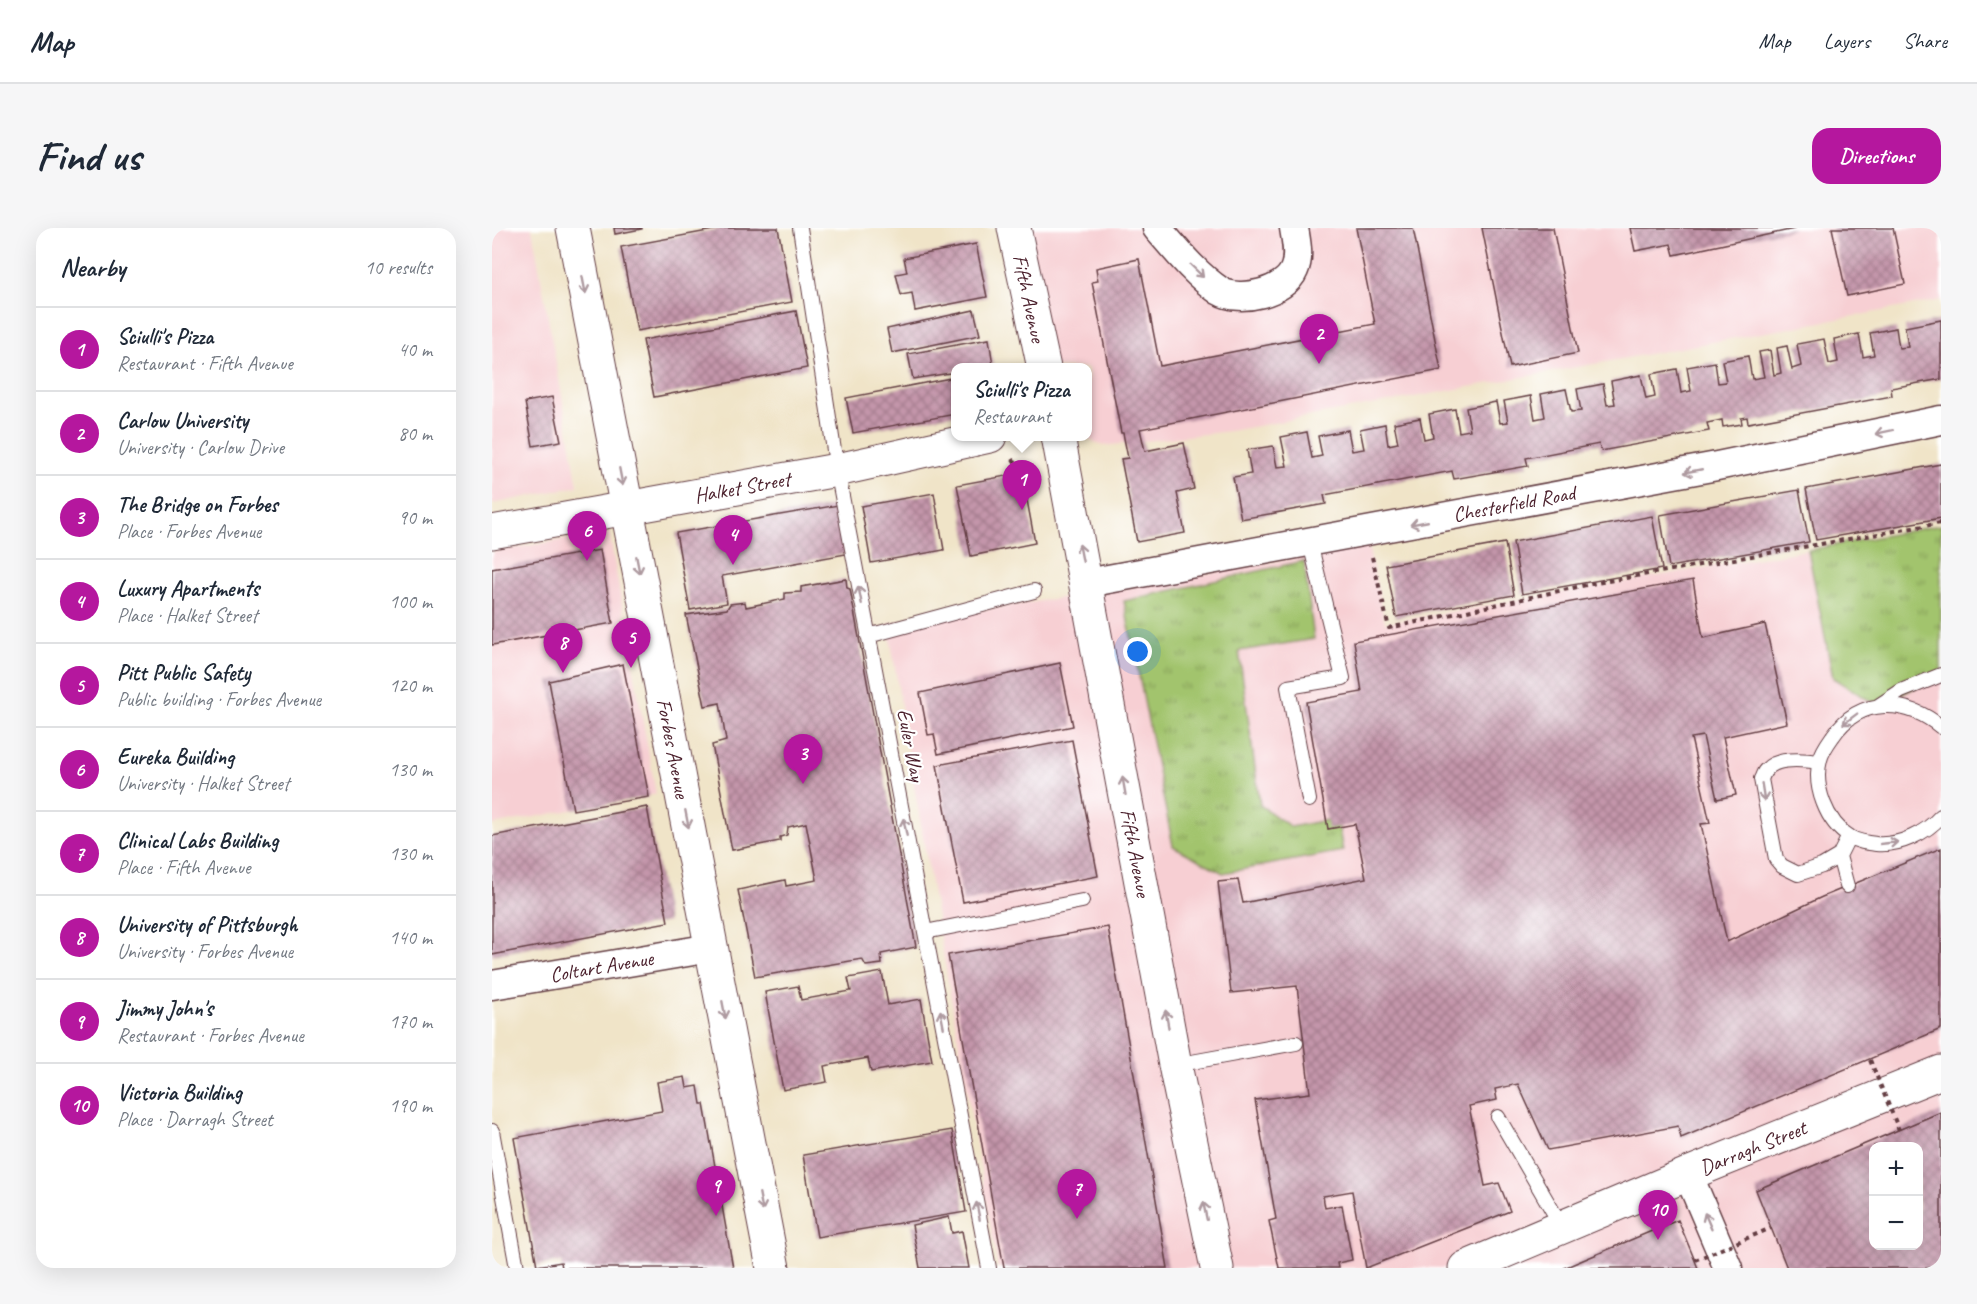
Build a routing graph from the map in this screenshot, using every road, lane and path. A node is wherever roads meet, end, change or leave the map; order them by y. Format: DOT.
graph roads {
  1 [pos="573,228"];
  2 [pos="800,228"];
  3 [pos="1014,228"];
  4 [pos="1158,228"];
  5 [pos="1294,228"];
  6 [pos="1043,363"];
  7 [pos="1941,420"];
  8 [pos="968,441"];
  9 [pos="1059,441"];
  10 [pos="1013,459"];
  11 [pos="1019,468"];
  12 [pos="837,470"];
  13 [pos="627,508"];
  14 [pos="1941,523"];
  15 [pos="492,532"];
  16 [pos="1366,533"];
  17 [pos="1310,543"];
  18 [pos="1087,586"];
  19 [pos="1034,591"];
  20 [pos="868,636"];
  21 [pos="1941,675"];
  22 [pos="1878,706"];
  23 [pos="1941,728"];
  24 [pos="1819,762"];
  25 [pos="1309,800"];
  26 [pos="1941,816"];
  27 [pos="1849,836"];
  28 [pos="1839,856"];
  29 [pos="1847,886"];
  30 [pos="1082,901"];
  31 [pos="925,932"];
  32 [pos="711,948"];
  33 [pos="492,985"];
  34 [pos="1296,1043"];
  35 [pos="1869,1060"];
  36 [pos="1175,1065"];
  37 [pos="1941,1072"];
  38 [pos="1498,1117"];
  39 [pos="1899,1130"];
  40 [pos="492,1131"];
  41 [pos="1688,1174"];
  42 [pos="1562,1227"];
  43 [pos="1771,1228"];
  44 [pos="1695,1260"];
  45 [pos="517,1268"];
  46 [pos="773,1268"];
  47 [pos="989,1268"];
  48 [pos="1217,1268"];
  49 [pos="1465,1268"];
  50 [pos="1728,1268"];
  1 -- 13 [label="main road, Forbes Avenue, one-way"];
  2 -- 12 [label="lane, Euler Way"];
  3 -- 6 [label="main road, Fifth Avenue"];
  4 -- 5 [label="street, one-way"];
  7 -- 16 [label="street, Chesterfield Road, one-way"];
  8 -- 12 [label="main road, Halket Street"];
  18 -- 9 [label="main road, Fifth Avenue, one-way"];
  10 -- 11 [label="path"];
  12 -- 13 [label="main road, Halket Street"];
  20 -- 12 [label="lane, Euler Way, one-way"];
  13 -- 15 [label="main road, Halket Street"];
  13 -- 32 [label="main road, Forbes Avenue, one-way"];
  14 -- 16 [label="path"];
  16 -- 17 [label="street, Chesterfield Road"];
  17 -- 18 [label="street, Chesterfield Road"];
  17 -- 25 [label="lane"];
  36 -- 18 [label="main road, Fifth Avenue, one-way"];
  19 -- 20 [label="lane"];
  31 -- 20 [label="lane, Euler Way, one-way"];
  21 -- 22 [label="lane"];
  22 -- 23 [label="lane"];
  22 -- 24 [label="lane, one-way"];
  24 -- 27 [label="lane"];
  24 -- 28 [label="lane, one-way"];
  27 -- 26 [label="lane, one-way"];
  27 -- 28 [label="lane"];
  28 -- 29 [label="lane"];
  30 -- 31 [label="lane"];
  47 -- 31 [label="lane, Euler Way, one-way"];
  32 -- 33 [label="street, Coltart Avenue"];
  32 -- 46 [label="main road, Forbes Avenue, one-way"];
  34 -- 36 [label="lane"];
  35 -- 39 [label="path, bridge"];
  48 -- 36 [label="main road, Fifth Avenue, one-way"];
  37 -- 41 [label="main road, Darragh Street"];
  38 -- 42 [label="lane"];
  40 -- 45 [label="lane"];
  41 -- 42 [label="main road, Darragh Street"];
  50 -- 41 [label="street, one-way"];
  42 -- 49 [label="main road, Darragh Street"];
  43 -- 44 [label="path, bridge"];
}
